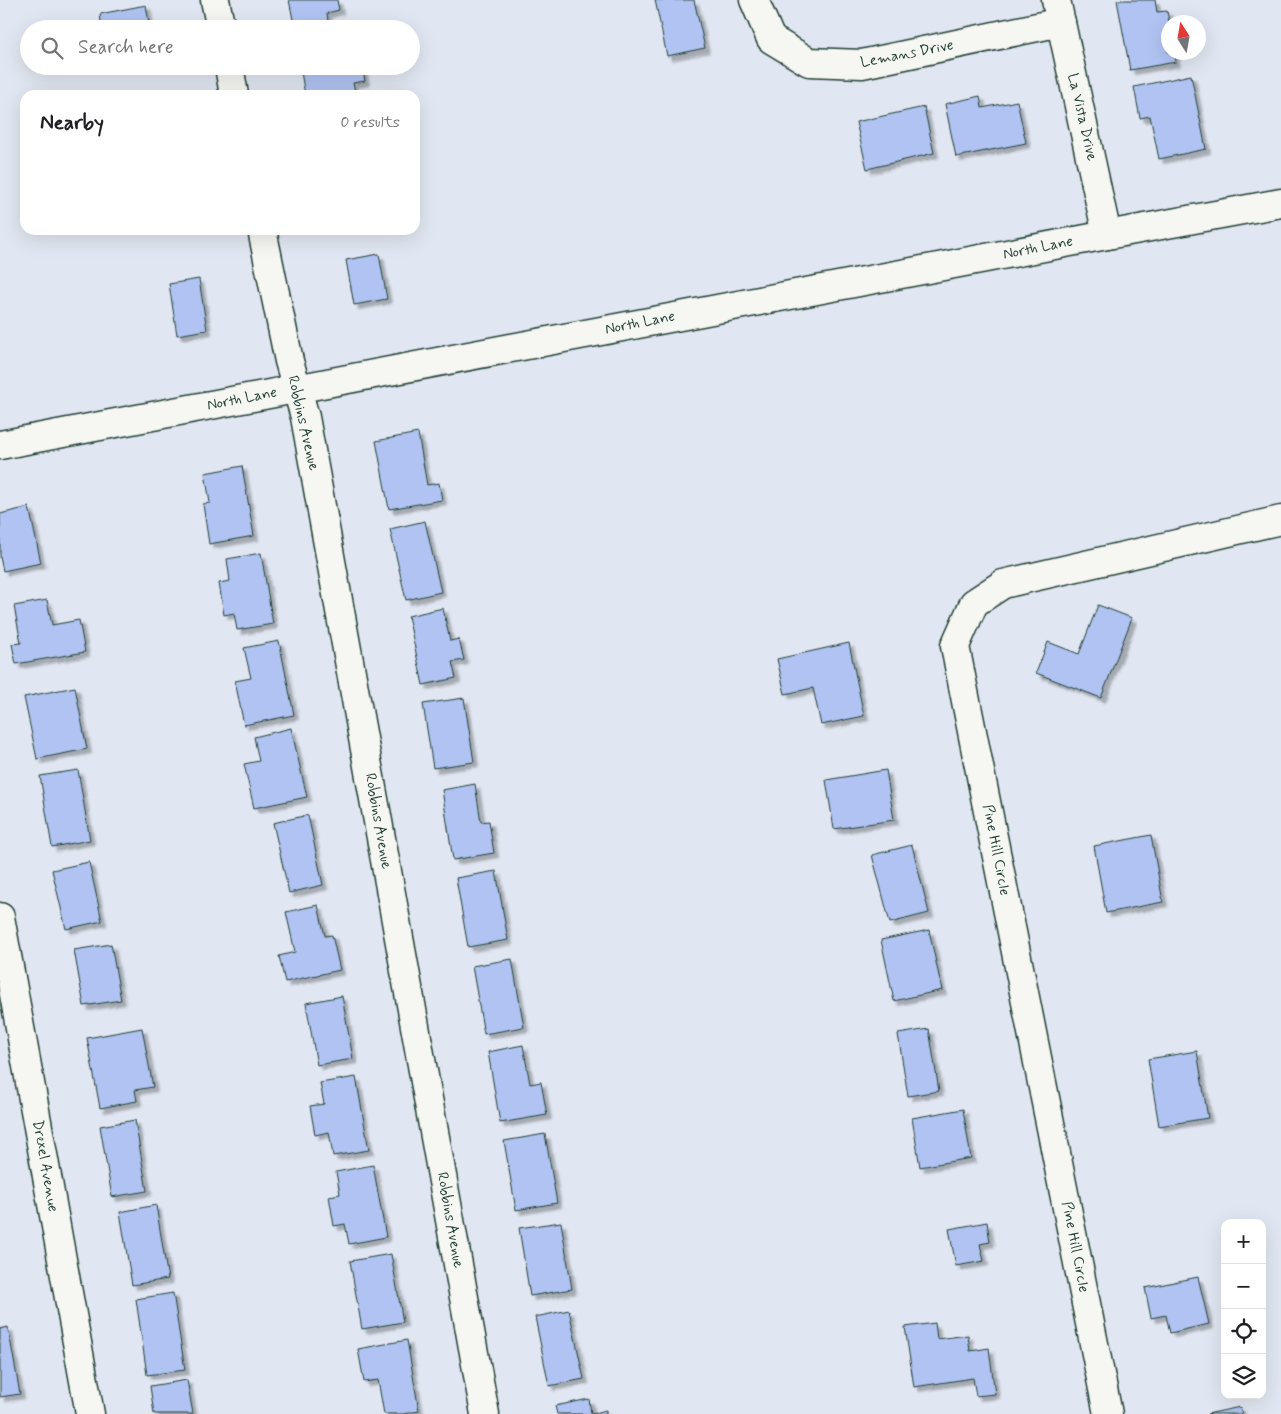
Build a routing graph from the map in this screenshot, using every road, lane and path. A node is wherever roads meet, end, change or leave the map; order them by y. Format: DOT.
graph roads {
  1 [pos="215,0"];
  2 [pos="754,0"];
  3 [pos="1058,11"];
  4 [pos="219,20"];
  5 [pos="231,75"];
  6 [pos="233,90"];
  7 [pos="1281,203"];
  8 [pos="263,235"];
  9 [pos="1107,235"];
  10 [pos="296,388"];
  11 [pos="0,445"];
  12 [pos="1281,520"];
  13 [pos="0,917"];
  14 [pos="90,1414"];
  15 [pos="486,1414"];
  16 [pos="1108,1414"];
  1 -- 4 [label="street"];
  2 -- 3 [label="street, Lemans Drive"];
  3 -- 9 [label="street, La Vista Drive"];
  5 -- 6 [label="street"];
  7 -- 9 [label="street, North Lane"];
  8 -- 10 [label="street, Robbins Avenue"];
  9 -- 10 [label="street, North Lane"];
  10 -- 11 [label="street, North Lane"];
  10 -- 15 [label="street, Robbins Avenue"];
  12 -- 16 [label="street, Pine Hill Circle"];
  13 -- 14 [label="street, Drexel Avenue"];
}
